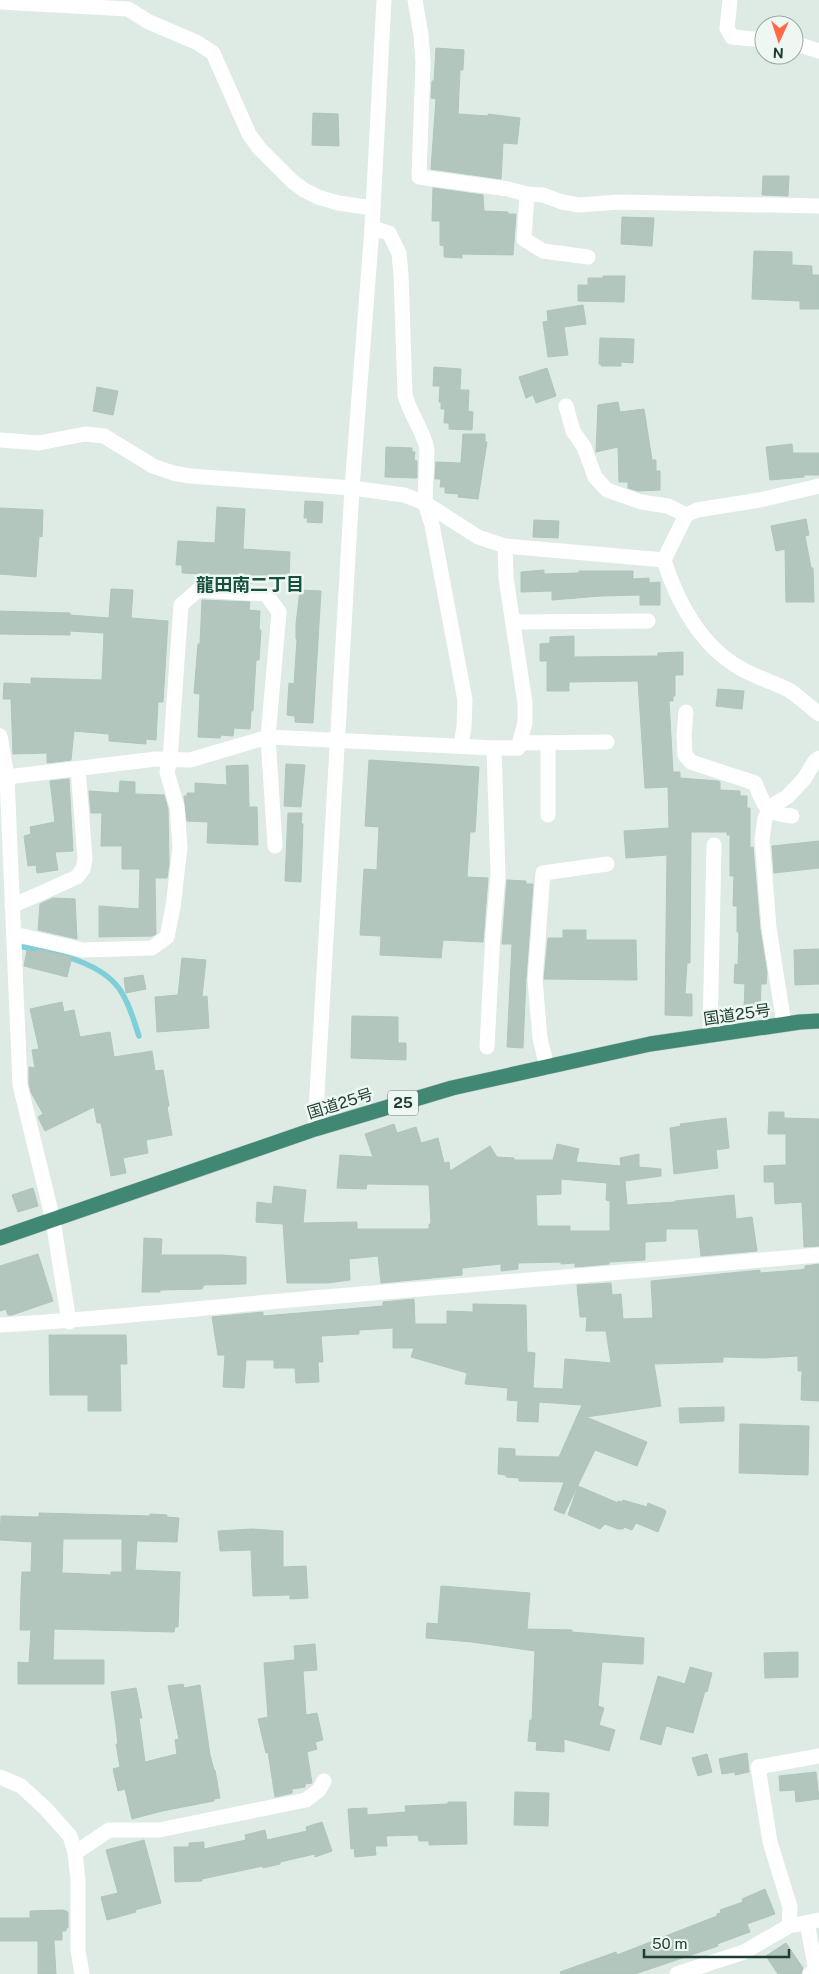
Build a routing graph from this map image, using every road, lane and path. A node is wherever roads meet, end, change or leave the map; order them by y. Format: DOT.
graph roads {
  1 [pos="384,0"];
  2 [pos="415,0"];
  3 [pos="730,0"];
  4 [pos="0,2"];
  5 [pos="754,39"];
  6 [pos="804,46"];
  7 [pos="819,51"];
  8 [pos="527,194"];
  9 [pos="819,206"];
  10 [pos="373,208"];
  11 [pos="372,228"];
  12 [pos="588,257"];
  13 [pos="566,406"];
  14 [pos="0,440"];
  15 [pos="819,486"];
  16 [pos="352,488"];
  17 [pos="425,504"];
  18 [pos="686,515"];
  19 [pos="505,546"];
  20 [pos="664,560"];
  21 [pos="648,621"];
  22 [pos="513,622"];
  23 [pos="686,712"];
  24 [pos="819,714"];
  25 [pos="0,736"];
  26 [pos="268,737"];
  27 [pos="337,741"];
  28 [pos="607,742"];
  29 [pos="520,743"];
  30 [pos="548,743"];
  31 [pos="461,746"];
  32 [pos="494,748"];
  33 [pos="819,758"];
  34 [pos="170,760"];
  35 [pos="78,769"];
  36 [pos="4,771"];
  37 [pos="770,812"];
  38 [pos="548,815"];
  39 [pos="792,816"];
  40 [pos="275,846"];
  41 [pos="714,846"];
  42 [pos="607,864"];
  43 [pos="8,895"];
  44 [pos="14,934"];
  45 [pos="819,1021"];
  46 [pos="784,1024"];
  47 [pos="710,1035"];
  48 [pos="487,1047"];
  49 [pos="547,1067"];
  50 [pos="315,1129"];
  51 [pos="52,1220"];
  52 [pos="0,1238"];
  53 [pos="819,1255"];
  54 [pos="69,1322"];
  55 [pos="0,1325"];
  56 [pos="819,1756"];
  57 [pos="0,1777"];
  58 [pos="324,1781"];
  59 [pos="75,1853"];
  60 [pos="813,1921"];
  61 [pos="789,1926"];
  62 [pos="82,1974"];
  63 [pos="677,1974"];
  64 [pos="810,1974"];
  1 -- 10 [label="street"];
  2 -- 8 [label="street"];
  3 -- 5 [label="street"];
  4 -- 10 [label="street"];
  6 -- 7 [label="street"];
  8 -- 9 [label="street"];
  8 -- 12 [label="street"];
  10 -- 11 [label="street"];
  11 -- 16 [label="street"];
  11 -- 17 [label="street"];
  13 -- 18 [label="street"];
  14 -- 16 [label="street"];
  15 -- 18 [label="street"];
  16 -- 17 [label="street"];
  16 -- 27 [label="street"];
  17 -- 19 [label="street"];
  17 -- 31 [label="street"];
  18 -- 20 [label="street"];
  19 -- 20 [label="street"];
  19 -- 22 [label="street"];
  20 -- 24 [label="street"];
  21 -- 22 [label="street"];
  22 -- 29 [label="street"];
  23 -- 37 [label="street"];
  25 -- 36 [label="street"];
  26 -- 27 [label="street"];
  26 -- 34 [label="street"];
  26 -- 34 [label="street"];
  26 -- 40 [label="street"];
  27 -- 31 [label="street"];
  27 -- 50 [label="street"];
  28 -- 30 [label="street"];
  29 -- 30 [label="street"];
  29 -- 32 [label="street"];
  30 -- 38 [label="street"];
  31 -- 32 [label="street"];
  32 -- 48 [label="street"];
  33 -- 37 [label="street"];
  34 -- 35 [label="street"];
  34 -- 44 [label="street"];
  35 -- 36 [label="street"];
  35 -- 43 [label="street"];
  36 -- 43 [label="street"];
  37 -- 39 [label="street"];
  37 -- 46 [label="street"];
  41 -- 47 [label="street"];
  42 -- 49 [label="street"];
  43 -- 44 [label="street"];
  44 -- 51 [label="street"];
  45 -- 46 [label="highway, 国道25号 / 25"];
  46 -- 47 [label="highway, 国道25号 / 25"];
  47 -- 49 [label="highway, 国道25号 / 25"];
  49 -- 50 [label="highway, 国道25号 / 25"];
  50 -- 51 [label="highway, 国道25号 / 25"];
  51 -- 52 [label="highway, 国道25号 / 25"];
  51 -- 54 [label="street"];
  53 -- 54 [label="street"];
  54 -- 55 [label="street"];
  56 -- 61 [label="street"];
  57 -- 59 [label="street"];
  58 -- 59 [label="street"];
  59 -- 62 [label="street"];
  60 -- 61 [label="street"];
  60 -- 64 [label="street"];
  61 -- 63 [label="street"];
}
